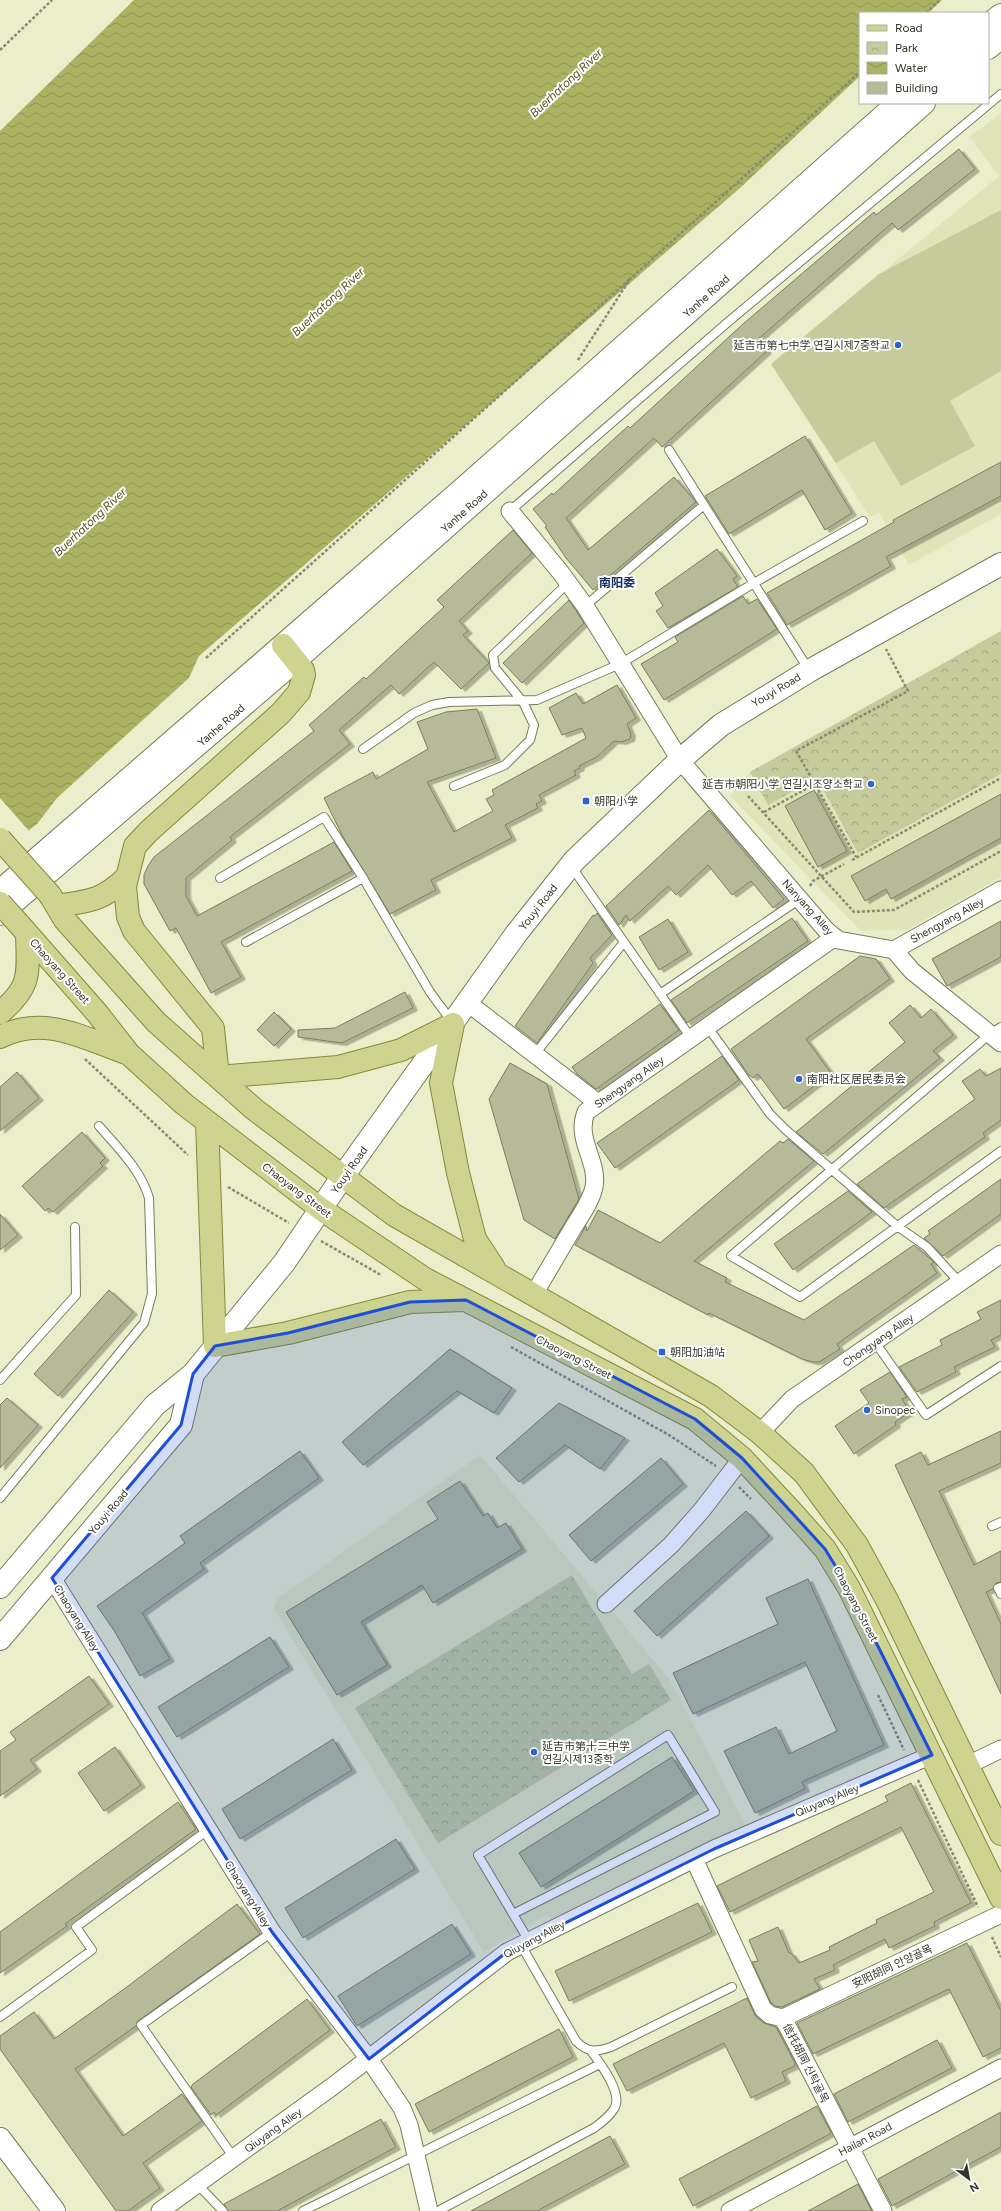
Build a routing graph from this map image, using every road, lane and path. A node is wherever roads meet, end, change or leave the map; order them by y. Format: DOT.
graph roads {
  1 [pos="52,0"];
  2 [pos="940,0"];
  3 [pos="927,12"];
  4 [pos="1001,15"];
  5 [pos="989,24"];
  6 [pos="1001,37"];
  7 [pos="989,47"];
  8 [pos="0,50"];
  9 [pos="859,73"];
  10 [pos="1001,94"];
  11 [pos="897,104"];
  12 [pos="923,104"];
  13 [pos="630,278"];
  14 [pos="575,364"];
  15 [pos="669,450"];
  16 [pos="704,504"];
  17 [pos="510,511"];
  18 [pos="863,521"];
  19 [pos="1001,564"];
  20 [pos="568,583"];
  21 [pos="754,583"];
  22 [pos="585,606"];
  23 [pos="877,633"];
  24 [pos="290,653"];
  25 [pos="206,658"];
  26 [pos="620,664"];
  27 [pos="809,670"];
  28 [pos="523,702"];
  29 [pos="364,749"];
  30 [pos="680,760"];
  31 [pos="1001,778"];
  32 [pos="815,784"];
  33 [pos="454,786"];
  34 [pos="748,796"];
  35 [pos="764,812"];
  36 [pos="0,839"];
  37 [pos="1001,851"];
  38 [pos="856,857"];
  39 [pos="852,860"];
  40 [pos="844,864"];
  41 [pos="571,866"];
  42 [pos="822,876"];
  43 [pos="126,878"];
  44 [pos="220,878"];
  45 [pos="363,878"];
  46 [pos="1001,890"];
  47 [pos="0,892"];
  48 [pos="800,899"];
  49 [pos="54,900"];
  50 [pos="0,903"];
  51 [pos="15,924"];
  52 [pos="835,937"];
  53 [pos="246,942"];
  54 [pos="624,942"];
  55 [pos="894,950"];
  56 [pos="660,994"];
  57 [pos="468,1003"];
  58 [pos="0,1013"];
  59 [pos="454,1024"];
  60 [pos="707,1026"];
  61 [pos="997,1035"];
  62 [pos="0,1037"];
  63 [pos="691,1038"];
  64 [pos="129,1054"];
  65 [pos="535,1054"];
  66 [pos="81,1055"];
  67 [pos="218,1077"];
  68 [pos="598,1103"];
  69 [pos="207,1122"];
  70 [pos="99,1126"];
  71 [pos="1001,1151"];
  72 [pos="833,1169"];
  73 [pos="209,1174"];
  74 [pos="343,1176"];
  75 [pos="321,1209"];
  76 [pos="897,1226"];
  77 [pos="74,1227"];
  78 [pos="305,1232"];
  79 [pos="1001,1254"];
  80 [pos="496,1272"];
  81 [pos="387,1278"];
  82 [pos="960,1283"];
  83 [pos="534,1294"];
  84 [pos="466,1300"];
  85 [pos="875,1342"];
  86 [pos="504,1343"];
  87 [pos="215,1346"];
  88 [pos="1001,1366"];
  89 [pos="193,1374"];
  90 [pos="0,1380"];
  91 [pos="760,1433"];
  92 [pos="742,1458"];
  93 [pos="727,1476"];
  94 [pos="0,1498"];
  95 [pos="754,1501"];
  96 [pos="1001,1522"];
  97 [pos="992,1526"];
  98 [pos="52,1578"];
  99 [pos="1001,1587"];
  100 [pos="0,1588"];
  101 [pos="1001,1594"];
  102 [pos="606,1604"];
  103 [pos="0,1639"];
  104 [pos="875,1689"];
  105 [pos="1001,1749"];
  106 [pos="932,1755"];
  107 [pos="911,1764"];
  108 [pos="968,1765"];
  109 [pos="208,1830"];
  110 [pos="1001,1834"];
  111 [pos="694,1859"];
  112 [pos="1001,1898"];
  113 [pos="513,1914"];
  114 [pos="1001,1914"];
  115 [pos="985,1922"];
  116 [pos="272,1932"];
  117 [pos="525,1943"];
  118 [pos="1001,1957"];
  119 [pos="732,1987"];
  120 [pos="0,2017"];
  121 [pos="783,2018"];
  122 [pos="591,2051"];
  123 [pos="369,2059"];
  124 [pos="600,2064"];
  125 [pos="1001,2068"];
  126 [pos="0,2139"];
  127 [pos="849,2147"];
  128 [pos="416,2155"];
  129 [pos="234,2158"];
  130 [pos="197,2184"];
  131 [pos="54,2211"];
  132 [pos="160,2211"];
  133 [pos="223,2211"];
  134 [pos="303,2211"];
  135 [pos="429,2211"];
  136 [pos="438,2211"];
  137 [pos="730,2211"];
  138 [pos="883,2211"];
  1 -- 8 [label="path"];
  2 -- 3 [label="path"];
  4 -- 5 [label="main road"];
  6 -- 7 [label="main road"];
  9 -- 13 [label="path"];
  10 -- 17 [label="lane"];
  11 -- 24 [label="main road, Yanhe Road"];
  12 -- 24 [label="main road, Yanhe Road"];
  13 -- 14 [label="path"];
  13 -- 25 [label="path"];
  15 -- 16 [label="lane"];
  16 -- 21 [label="lane"];
  16 -- 22 [label="lane"];
  17 -- 20 [label="street, Nanyang Alley"];
  18 -- 21 [label="lane"];
  19 -- 23 [label="main road, Youyi Road"];
  20 -- 22 [label="street, Nanyang Alley"];
  20 -- 28 [label="lane"];
  21 -- 26 [label="lane"];
  21 -- 27 [label="lane"];
  22 -- 26 [label="street, Nanyang Alley"];
  23 -- 27 [label="main road, Youyi Road"];
  23 -- 32 [label="path"];
  24 -- 43 [label="main road"];
  24 -- 47 [label="main road, Yanhe Road"];
  24 -- 51 [label="main road, Yanhe Road"];
  26 -- 28 [label="lane"];
  26 -- 30 [label="street, Nanyang Alley"];
  27 -- 30 [label="main road, Youyi Road"];
  28 -- 29 [label="lane"];
  28 -- 33 [label="lane"];
  30 -- 41 [label="main road, Youyi Road"];
  30 -- 48 [label="street, Nanyang Alley"];
  31 -- 38 [label="path"];
  32 -- 35 [label="path"];
  32 -- 38 [label="path"];
  34 -- 35 [label="path"];
  35 -- 42 [label="path"];
  36 -- 49 [label="main road, bridge"];
  37 -- 42 [label="path"];
  38 -- 39 [label="path"];
  40 -- 42 [label="path"];
  41 -- 54 [label="lane"];
  41 -- 57 [label="main road, Youyi Road"];
  42 -- 48 [label="path"];
  43 -- 49 [label="main road"];
  43 -- 67 [label="main road"];
  44 -- 45 [label="lane"];
  45 -- 53 [label="lane"];
  45 -- 59 [label="lane"];
  46 -- 55 [label="street, Shengyang Alley"];
  48 -- 52 [label="street, Nanyang Alley"];
  48 -- 56 [label="lane"];
  49 -- 67 [label="main road"];
  50 -- 51 [label="main road, Chaoyang Street, bridge"];
  51 -- 58 [label="main road"];
  51 -- 64 [label="main road, Chaoyang Street"];
  52 -- 55 [label="street, Nanyang Alley"];
  52 -- 60 [label="street, Shengyang Alley"];
  54 -- 56 [label="lane"];
  54 -- 65 [label="lane"];
  55 -- 61 [label="street"];
  56 -- 63 [label="lane"];
  57 -- 59 [label="main road, Youyi Road"];
  57 -- 65 [label="street"];
  59 -- 67 [label="main road"];
  59 -- 74 [label="main road, Youyi Road"];
  59 -- 80 [label="main road"];
  60 -- 63 [label="street, Shengyang Alley"];
  60 -- 72 [label="lane"];
  61 -- 72 [label="lane"];
  62 -- 64 [label="main road"];
  63 -- 68 [label="street, Shengyang Alley"];
  64 -- 69 [label="main road, Chaoyang Street"];
  65 -- 68 [label="street"];
  66 -- 73 [label="path"];
  67 -- 74 [label="main road"];
  68 -- 83 [label="street, Shengyang Alley"];
  69 -- 73 [label="main road"];
  69 -- 75 [label="main road, Chaoyang Street"];
  70 -- 94 [label="lane"];
  71 -- 76 [label="lane"];
  72 -- 76 [label="lane"];
  72 -- 76 [label="lane"];
  73 -- 78 [label="path"];
  73 -- 87 [label="main road"];
  74 -- 75 [label="main road, Youyi Road"];
  74 -- 80 [label="main road"];
  75 -- 78 [label="main road, Youyi Road"];
  75 -- 84 [label="main road, Chaoyang Street"];
  76 -- 82 [label="lane"];
  77 -- 90 [label="lane"];
  78 -- 81 [label="path"];
  78 -- 87 [label="main road, Youyi Road"];
  79 -- 82 [label="street, Chongyang Alley"];
  80 -- 83 [label="main road"];
  82 -- 85 [label="street, Chongyang Alley"];
  83 -- 91 [label="main road"];
  84 -- 87 [label="main road"];
  84 -- 92 [label="main road, Chaoyang Street"];
  85 -- 88 [label="lane"];
  85 -- 91 [label="street, Chongyang Alley"];
  86 -- 93 [label="path"];
  87 -- 89 [label="main road, Youyi Road"];
  89 -- 98 [label="main road, Youyi Road"];
  89 -- 100 [label="main road, Youyi Road"];
  91 -- 108 [label="main road"];
  92 -- 93 [label="street"];
  92 -- 106 [label="main road, Chaoyang Street"];
  93 -- 95 [label="path"];
  93 -- 102 [label="street"];
  96 -- 97 [label="lane"];
  98 -- 103 [label="main road, Youyi Road"];
  98 -- 109 [label="street, Chaoyang Alley"];
  99 -- 101 [label="lane"];
  104 -- 107 [label="path"];
  105 -- 108 [label="street"];
  106 -- 107 [label="street, Qiuyang Alley"];
  106 -- 112 [label="main road, Chaoyang Street"];
  107 -- 111 [label="street, Qiuyang Alley"];
  107 -- 115 [label="path"];
  108 -- 110 [label="main road"];
  109 -- 116 [label="street, Chaoyang Alley"];
  109 -- 120 [label="lane"];
  111 -- 117 [label="street, Qiuyang Alley"];
  111 -- 121 [label="street, 信托胡同 신탁골목"];
  113 -- 113 [label="lane"];
  113 -- 117 [label="lane"];
  114 -- 115 [label="street, 安阳胡同 안양골목"];
  115 -- 118 [label="path"];
  115 -- 121 [label="street, 安阳胡同 안양골목"];
  116 -- 123 [label="street, Chaoyang Alley"];
  116 -- 129 [label="lane"];
  117 -- 122 [label="lane"];
  117 -- 123 [label="street, Qiuyang Alley"];
  119 -- 122 [label="lane"];
  121 -- 127 [label="street, 信托胡同 신탁골목"];
  122 -- 124 [label="lane"];
  123 -- 128 [label="street, Chaoyang Alley"];
  123 -- 129 [label="street, Qiuyang Alley"];
  124 -- 128 [label="lane"];
  124 -- 136 [label="lane"];
  125 -- 127 [label="street, Hailan Road"];
  126 -- 131 [label="main road"];
  127 -- 137 [label="street, Hailan Road"];
  127 -- 138 [label="street, 信托胡同 신탁골목"];
  128 -- 134 [label="lane"];
  128 -- 135 [label="street, Chaoyang Alley"];
  129 -- 130 [label="street, Qiuyang Alley"];
  130 -- 132 [label="street, Qiuyang Alley"];
  130 -- 133 [label="lane"];
}
